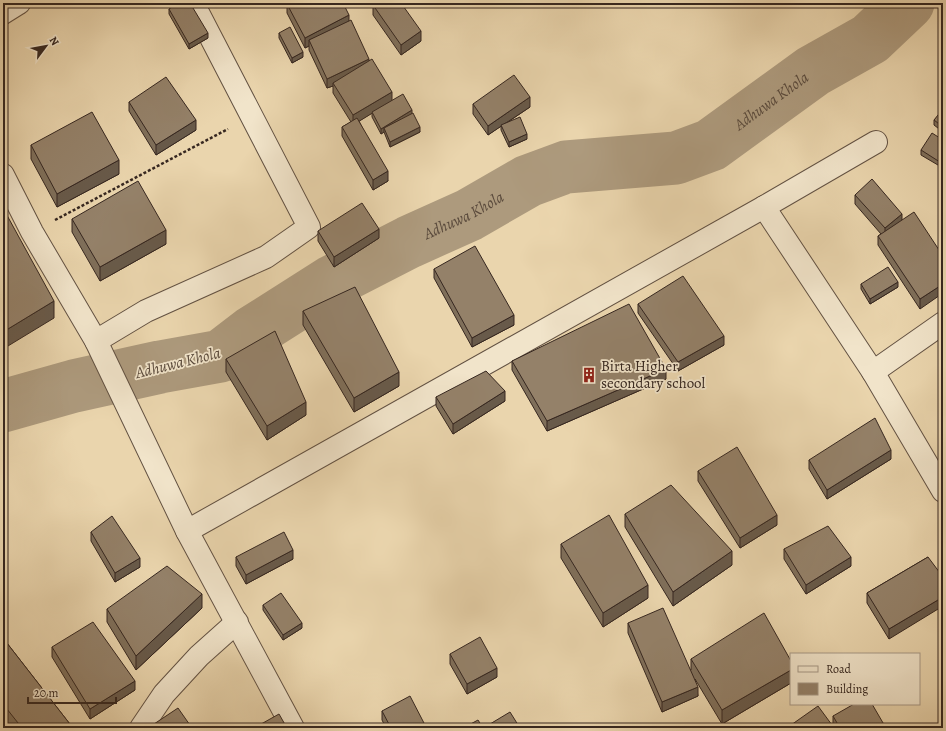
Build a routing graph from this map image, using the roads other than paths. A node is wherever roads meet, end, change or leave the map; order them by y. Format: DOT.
graph roads {
  1 [pos="19,3"];
  2 [pos="193,3"];
  3 [pos="3,13"];
  4 [pos="876,142"];
  5 [pos="3,175"];
  6 [pos="764,207"];
  7 [pos="943,323"];
  8 [pos="96,341"];
  9 [pos="873,372"];
  10 [pos="943,491"];
  11 [pos="187,531"];
  12 [pos="237,622"];
  13 [pos="141,728"];
  14 [pos="293,728"];
  1 -- 3 [label="street"];
  2 -- 8 [label="street"];
  4 -- 6 [label="street"];
  5 -- 8 [label="street"];
  6 -- 9 [label="street"];
  6 -- 11 [label="street"];
  7 -- 9 [label="street"];
  8 -- 11 [label="street"];
  9 -- 10 [label="street"];
  11 -- 12 [label="street"];
  12 -- 13 [label="street"];
  12 -- 14 [label="street"];
}
